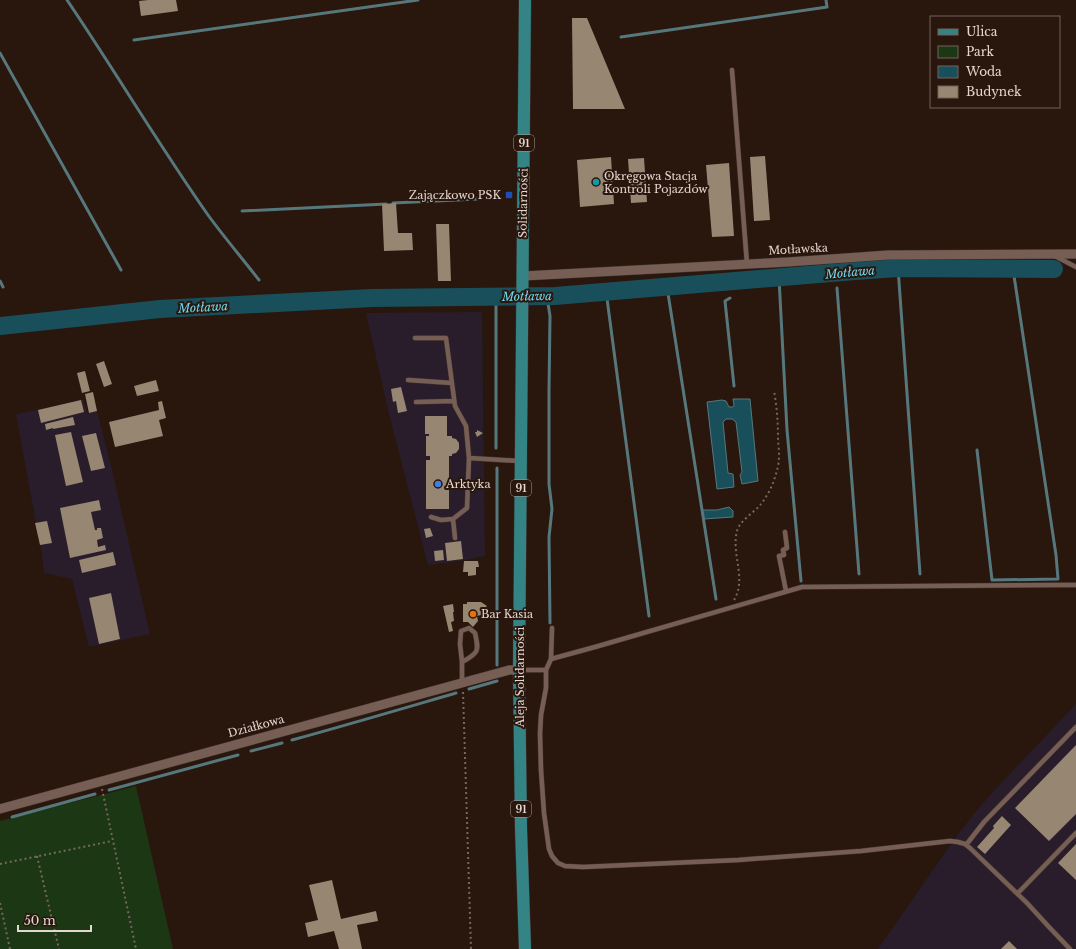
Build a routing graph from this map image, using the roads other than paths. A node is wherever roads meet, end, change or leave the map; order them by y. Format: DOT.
graph roads {
  1 [pos="525,0"];
  2 [pos="732,70"];
  3 [pos="1051,254"];
  4 [pos="1076,254"];
  5 [pos="747,264"];
  6 [pos="1076,267"];
  7 [pos="523,281"];
  8 [pos="415,338"];
  9 [pos="408,380"];
  10 [pos="452,382"];
  11 [pos="454,401"];
  12 [pos="416,402"];
  13 [pos="469,458"];
  14 [pos="521,461"];
  15 [pos="431,517"];
  16 [pos="453,520"];
  17 [pos="784,532"];
  18 [pos="455,538"];
  19 [pos="1076,585"];
  20 [pos="786,591"];
  21 [pos="552,628"];
  22 [pos="551,658"];
  23 [pos="462,662"];
  24 [pos="519,670"];
  25 [pos="546,670"];
  26 [pos="462,682"];
  27 [pos="1076,727"];
  28 [pos="0,809"];
  29 [pos="1076,833"];
  30 [pos="966,845"];
  31 [pos="1018,893"];
  32 [pos="525,949"];
  33 [pos="1070,949"];
  1 -- 7 [label="main road, Solidarności / 91"];
  2 -- 5 [label="lane"];
  3 -- 4 [label="street, Motławska"];
  3 -- 5 [label="street, Motławska"];
  3 -- 6 [label="lane"];
  5 -- 7 [label="street, Motławska"];
  7 -- 14 [label="main road, Aleja Solidarności / 91"];
  8 -- 10 [label="lane"];
  9 -- 10 [label="lane"];
  10 -- 11 [label="lane"];
  11 -- 12 [label="lane"];
  11 -- 13 [label="lane"];
  13 -- 14 [label="lane"];
  13 -- 16 [label="lane"];
  14 -- 24 [label="main road, Aleja Solidarności / 91"];
  15 -- 16 [label="lane"];
  16 -- 18 [label="lane"];
  17 -- 20 [label="lane"];
  19 -- 20 [label="lane"];
  20 -- 22 [label="lane"];
  21 -- 22 [label="lane"];
  22 -- 25 [label="lane"];
  23 -- 23 [label="lane"];
  23 -- 26 [label="lane"];
  24 -- 25 [label="lane"];
  24 -- 26 [label="street, Działkowa"];
  24 -- 32 [label="main road, Aleja Solidarności / 91"];
  25 -- 30 [label="lane"];
  26 -- 28 [label="street, Działkowa"];
  27 -- 30 [label="lane"];
  29 -- 31 [label="lane"];
  30 -- 31 [label="lane"];
  31 -- 33 [label="lane"];
}
